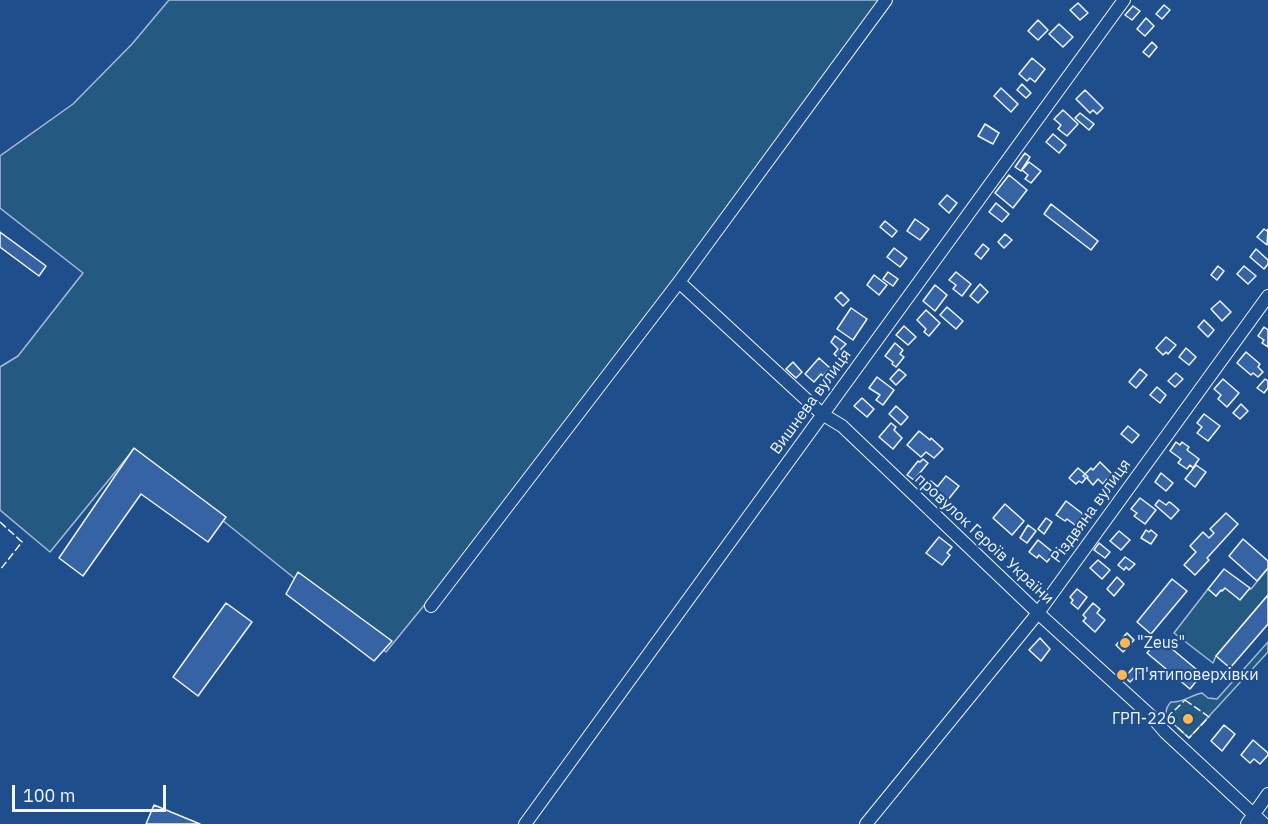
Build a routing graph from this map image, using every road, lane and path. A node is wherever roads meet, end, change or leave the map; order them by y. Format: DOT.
graph roads {
  1 [pos="886,0"];
  2 [pos="1124,0"];
  3 [pos="679,282"];
  4 [pos="1268,296"];
  5 [pos="822,414"];
  6 [pos="431,606"];
  7 [pos="1038,613"];
  8 [pos="1268,795"];
  9 [pos="1250,819"];
  10 [pos="525,824"];
  11 [pos="866,824"];
  12 [pos="1264,824"];
  1 -- 3 [label="street"];
  2 -- 5 [label="street, Вишнева вулиця"];
  3 -- 5 [label="street, провулок Героїв України"];
  3 -- 6 [label="street"];
  4 -- 7 [label="street, Різдвяна вулиця"];
  5 -- 7 [label="street, провулок Героїв України"];
  5 -- 10 [label="street, Вишнева вулиця"];
  7 -- 9 [label="street, провулок Героїв України"];
  7 -- 11 [label="street, Різдвяна вулиця"];
  8 -- 9 [label="street"];
  9 -- 12 [label="street, провулок Героїв України"];
}
